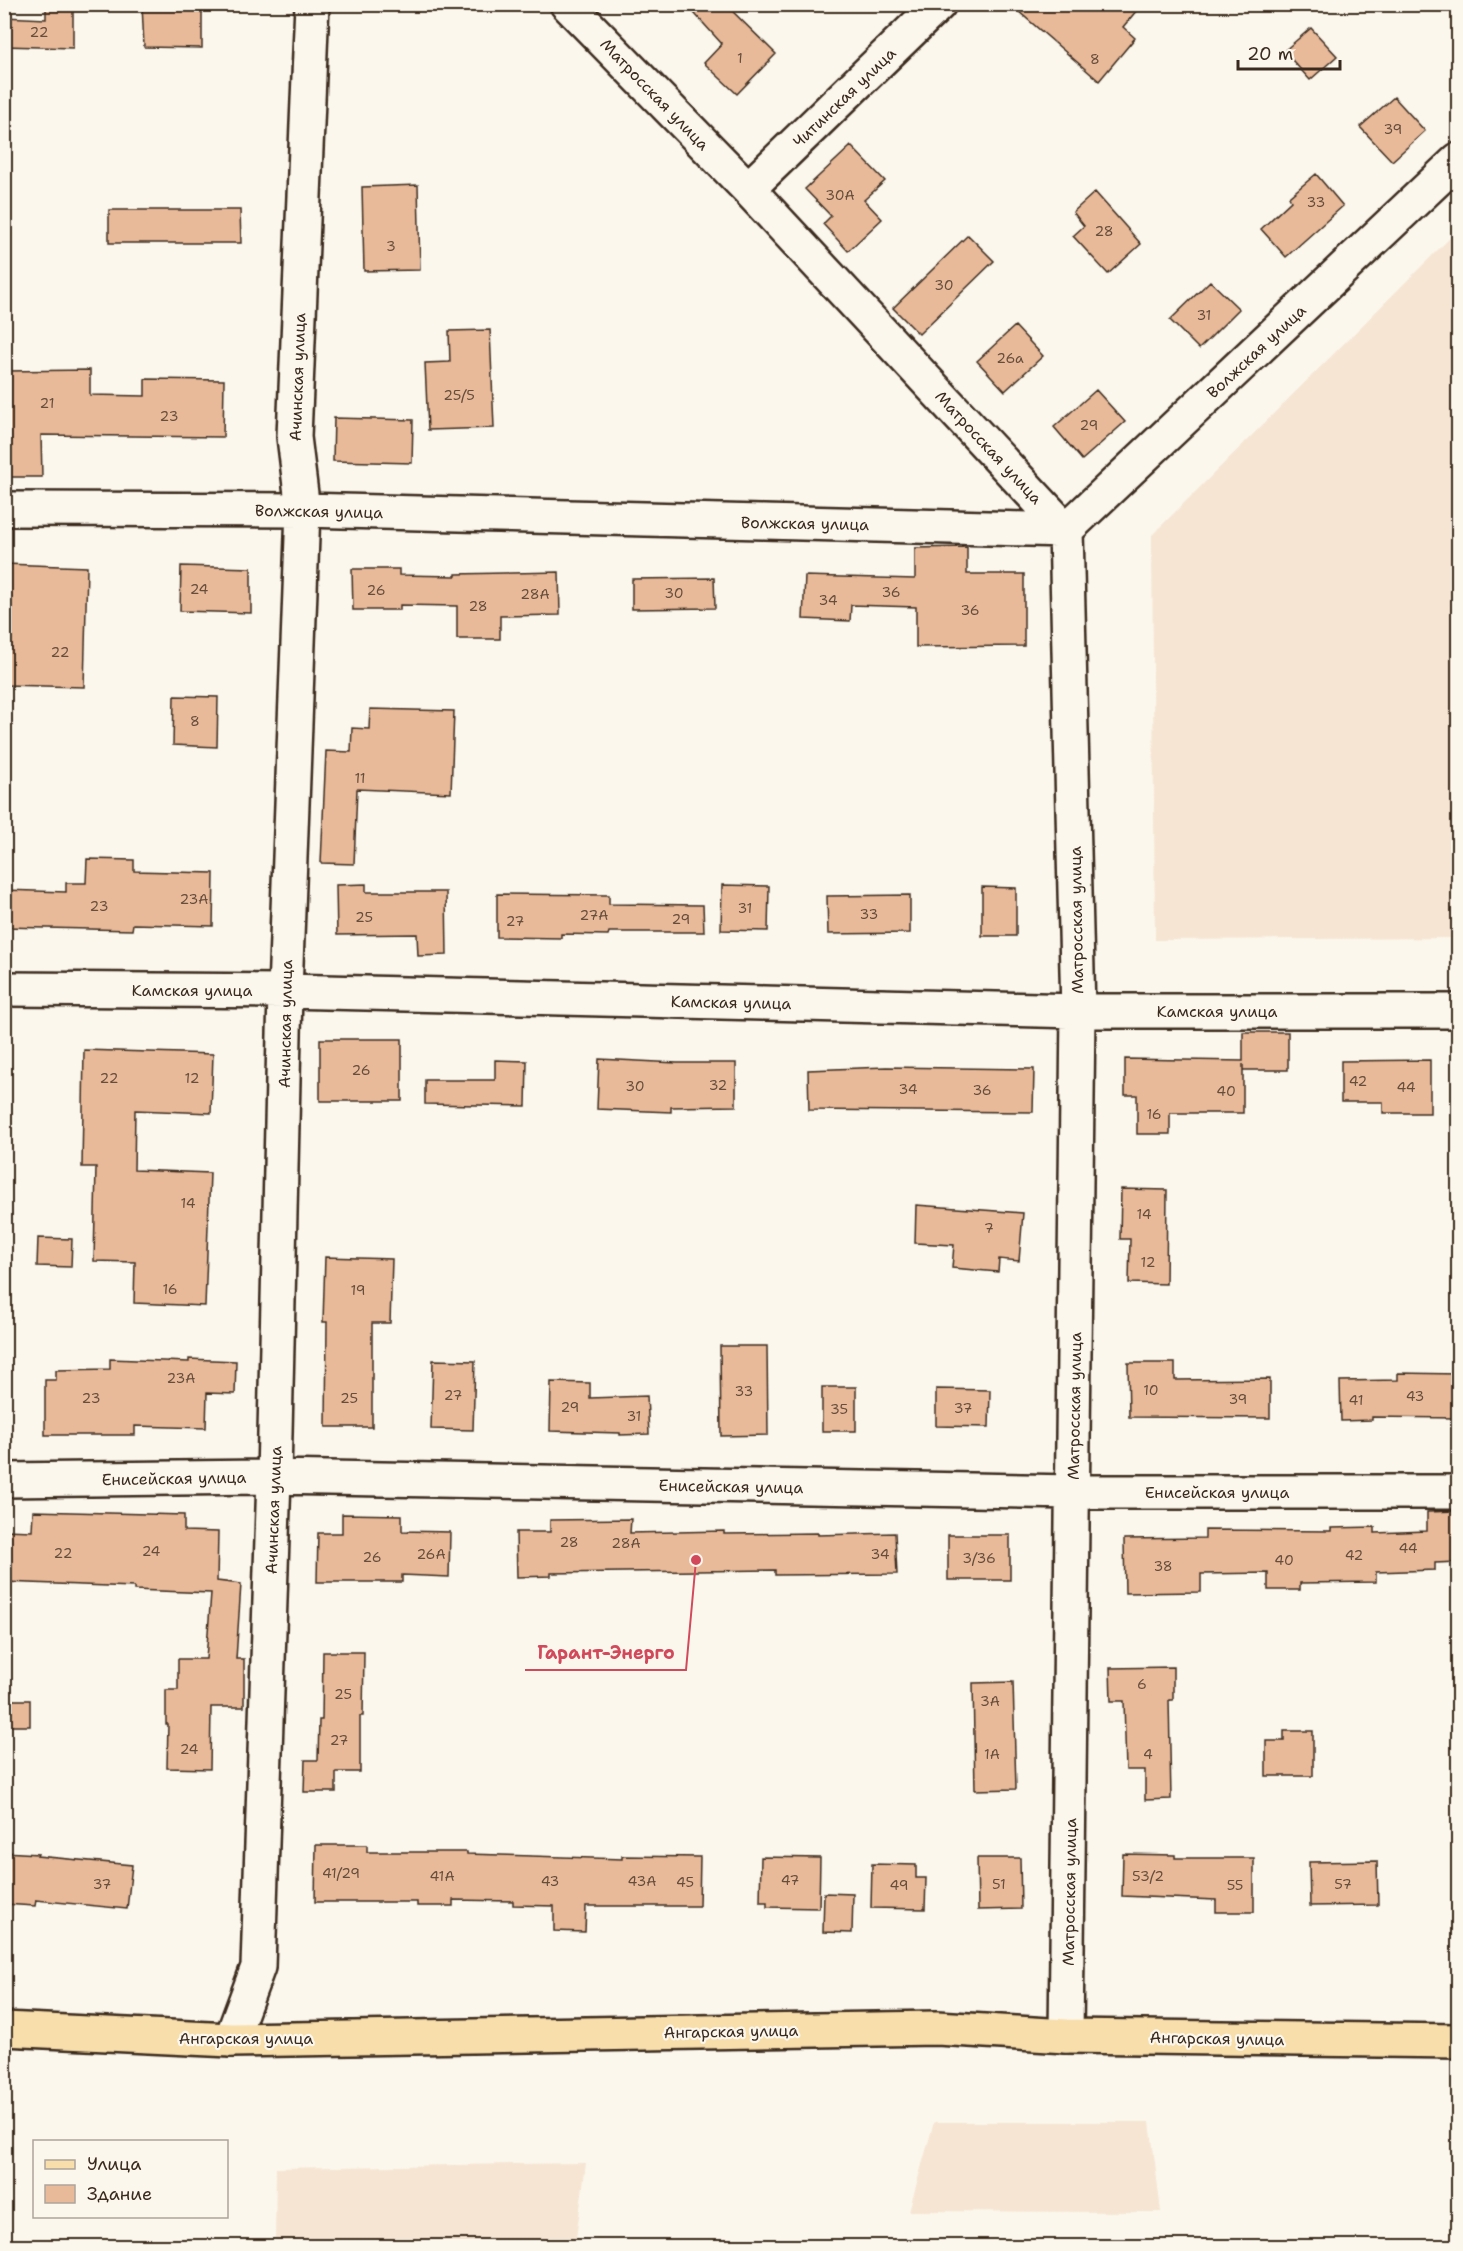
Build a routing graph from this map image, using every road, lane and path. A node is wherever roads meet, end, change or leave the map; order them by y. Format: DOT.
graph roads {
  1 [pos="312,4"];
  2 [pos="567,4"];
  3 [pos="939,4"];
  4 [pos="1458,160"];
  5 [pos="748,189"];
  6 [pos="4,509"];
  7 [pos="303,510"];
  8 [pos="1066,530"];
  9 [pos="4,989"];
  10 [pos="285,991"];
  11 [pos="1078,1011"];
  12 [pos="1458,1011"];
  13 [pos="274,1477"];
  14 [pos="4,1480"];
  15 [pos="1073,1492"];
  16 [pos="1458,1492"];
  17 [pos="4,2029"];
  18 [pos="1066,2036"];
  19 [pos="231,2040"];
  20 [pos="1458,2041"];
  1 -- 7 [label="street, Ачинская улица"];
  2 -- 5 [label="street, Матросская улица"];
  3 -- 5 [label="street, Читинская улица"];
  4 -- 8 [label="street, Волжская улица"];
  5 -- 8 [label="street, Матросская улица"];
  6 -- 7 [label="street, Волжская улица"];
  7 -- 8 [label="street, Волжская улица"];
  7 -- 10 [label="street, Ачинская улица"];
  8 -- 11 [label="street, Матросская улица"];
  9 -- 10 [label="street, Камская улица"];
  10 -- 11 [label="street, Камская улица"];
  10 -- 13 [label="street, Ачинская улица"];
  11 -- 12 [label="street, Камская улица"];
  11 -- 15 [label="street, Матросская улица"];
  13 -- 14 [label="street, Енисейская улица"];
  13 -- 15 [label="street, Енисейская улица"];
  13 -- 19 [label="street, Ачинская улица"];
  15 -- 16 [label="street, Енисейская улица"];
  15 -- 18 [label="street, Матросская улица"];
  17 -- 19 [label="main road, Ангарская улица"];
  18 -- 19 [label="main road, Ангарская улица"];
  18 -- 20 [label="main road, Ангарская улица"];
}
